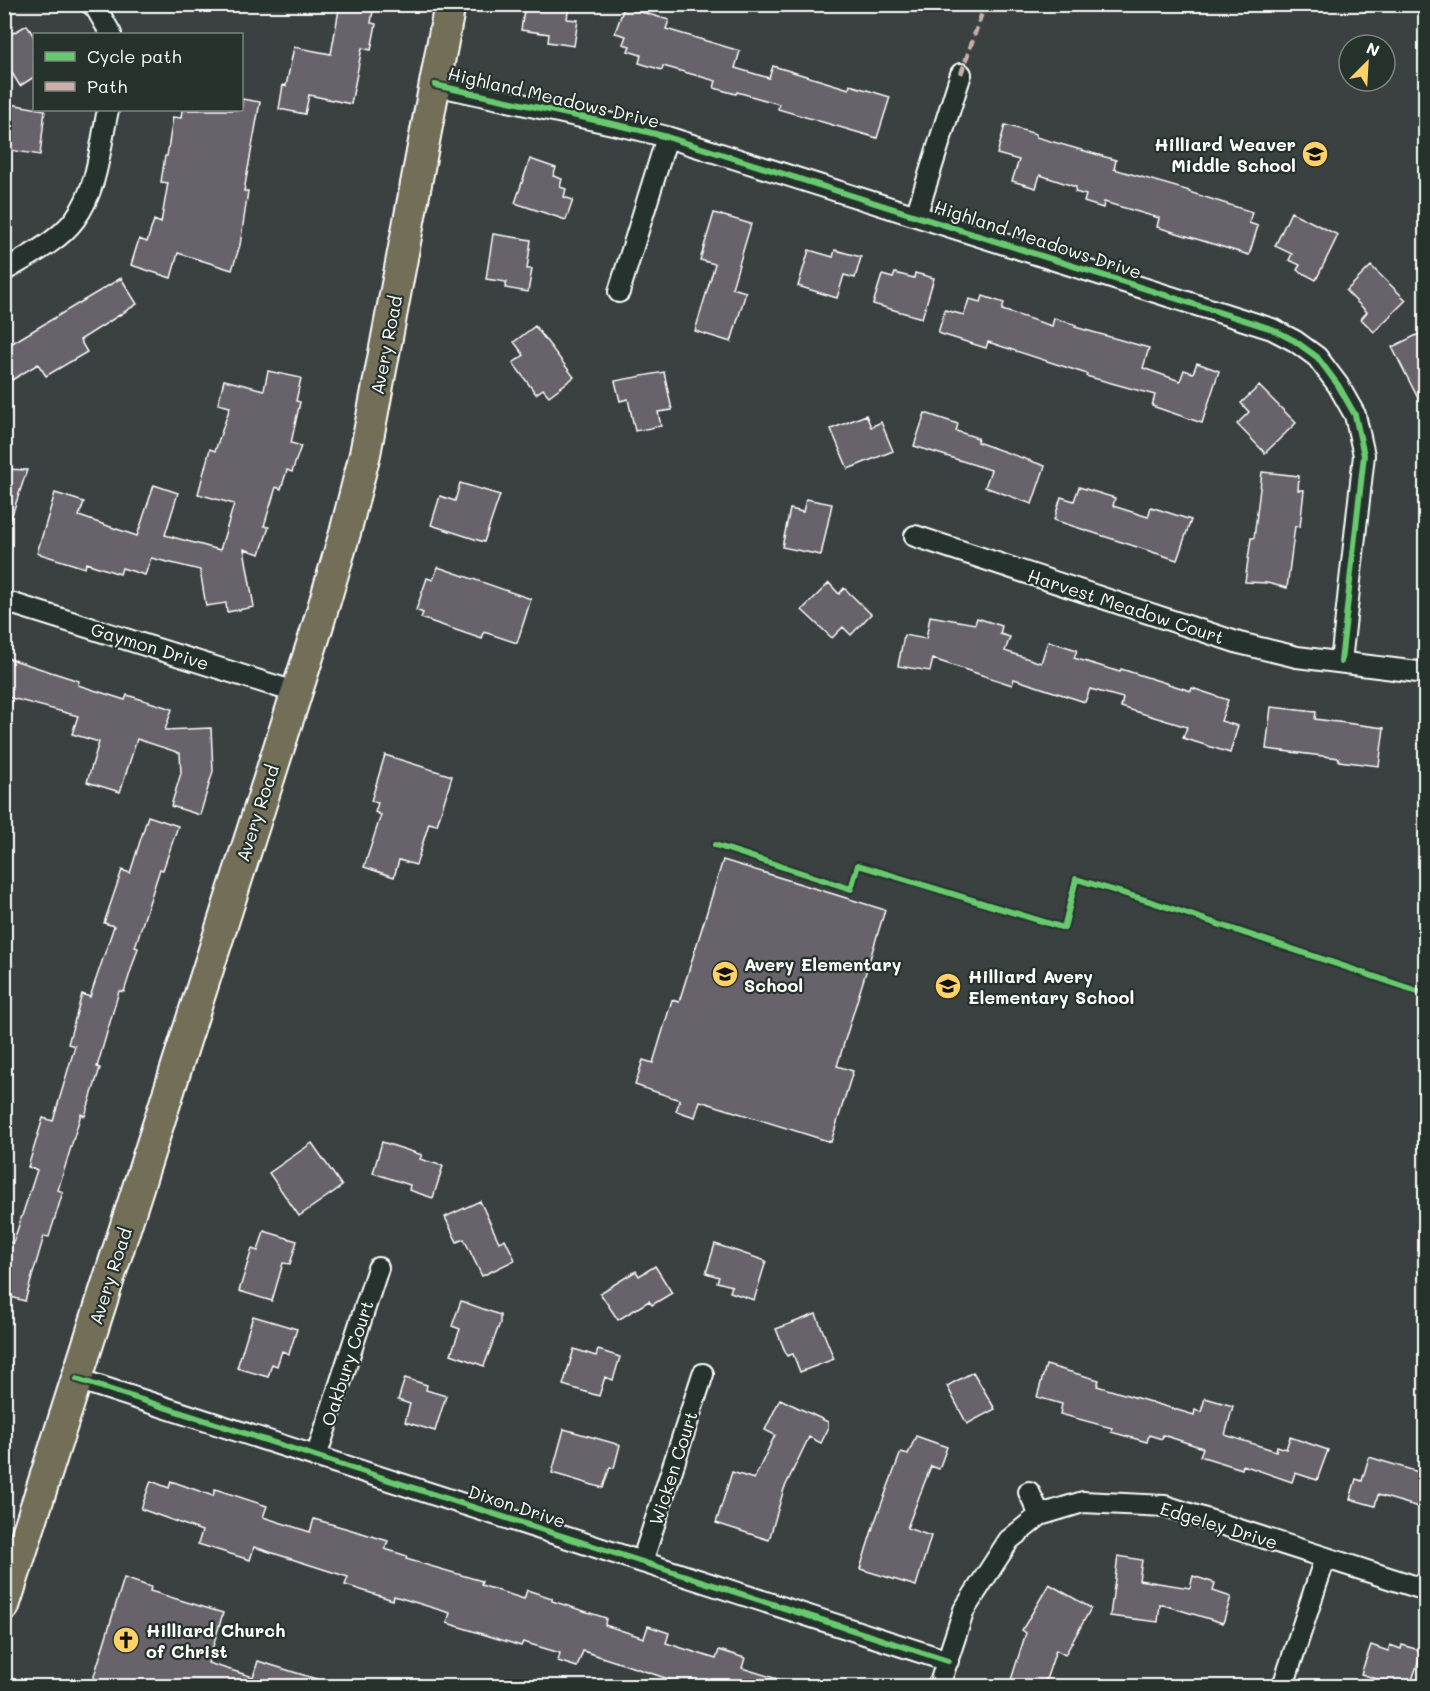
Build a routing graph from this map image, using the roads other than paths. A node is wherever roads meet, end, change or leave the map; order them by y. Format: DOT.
graph roads {
  1 [pos="92,4"];
  2 [pos="450,4"];
  3 [pos="110,33"];
  4 [pos="961,74"];
  5 [pos="435,85"];
  6 [pos="108,111"];
  7 [pos="667,137"];
  8 [pos="916,216"];
  9 [pos="4,271"];
  10 [pos="620,292"];
  11 [pos="915,536"];
  12 [pos="4,601"];
  13 [pos="1341,662"];
  14 [pos="1425,673"];
  15 [pos="295,692"];
  16 [pos="378,1268"];
  17 [pos="703,1374"];
  18 [pos="77,1379"];
  19 [pos="316,1457"];
  20 [pos="1029,1492"];
  21 [pos="1040,1515"];
  22 [pos="1325,1558"];
  23 [pos="642,1562"];
  24 [pos="1425,1590"];
  25 [pos="4,1606"];
  26 [pos="948,1660"];
  27 [pos="939,1686"];
  28 [pos="1283,1686"];
  1 -- 3 [label="street"];
  2 -- 5 [label="main road, Avery Road"];
  4 -- 8 [label="street"];
  5 -- 7 [label="street, Highland Meadows Drive"];
  5 -- 15 [label="main road, Avery Road"];
  6 -- 9 [label="street"];
  7 -- 8 [label="street, Highland Meadows Drive"];
  7 -- 10 [label="street"];
  8 -- 13 [label="street, Highland Meadows Drive"];
  11 -- 13 [label="street, Harvest Meadow Court"];
  12 -- 15 [label="street, Gaymon Drive"];
  13 -- 14 [label="street, Harvest Meadow Court"];
  15 -- 18 [label="main road, Avery Road"];
  16 -- 19 [label="street, Oakbury Court"];
  17 -- 23 [label="street, Wicken Court"];
  18 -- 19 [label="street, Dixon Drive"];
  18 -- 25 [label="main road, Avery Road"];
  19 -- 23 [label="street, Dixon Drive"];
  20 -- 21 [label="street"];
  21 -- 22 [label="street, Edgeley Drive"];
  21 -- 26 [label="street, Edgeley Drive"];
  22 -- 24 [label="street, Edgeley Drive"];
  22 -- 28 [label="street"];
  23 -- 26 [label="street, Dixon Drive"];
  26 -- 27 [label="street, Edgeley Drive"];
}
